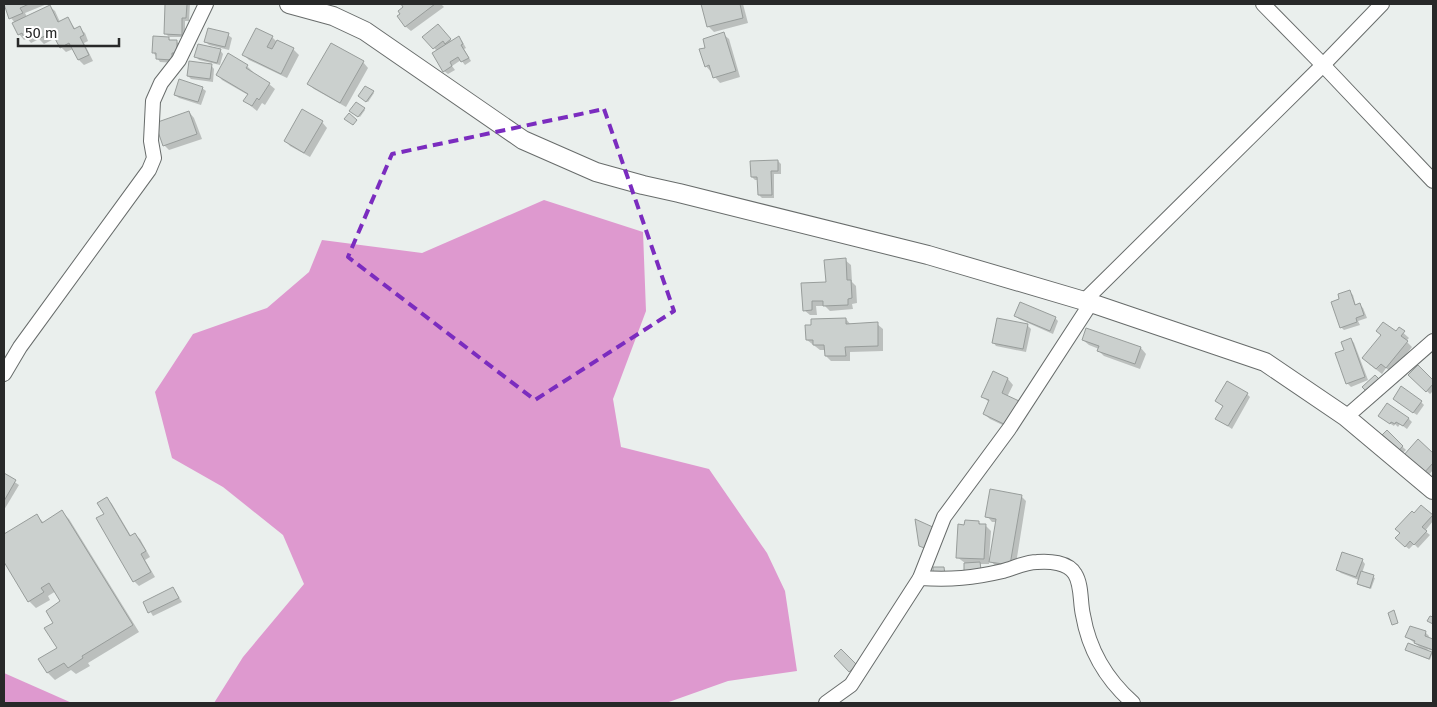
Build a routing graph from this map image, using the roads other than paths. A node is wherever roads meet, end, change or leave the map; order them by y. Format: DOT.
graph roads {
  1 [pos="206,4"];
  2 [pos="289,4"];
  3 [pos="1263,4"];
  4 [pos="1382,4"];
  5 [pos="1323,65"];
  6 [pos="1433,182"];
  7 [pos="1087,302"];
  8 [pos="1433,341"];
  9 [pos="4,374"];
  10 [pos="1346,417"];
  11 [pos="1433,490"];
  12 [pos="920,578"];
  13 [pos="826,703"];
  14 [pos="1133,703"];
  1 -- 9 [label="street"];
  2 -- 7 [label="street"];
  3 -- 5 [label="street"];
  4 -- 5 [label="street"];
  5 -- 6 [label="street"];
  5 -- 7 [label="street"];
  7 -- 10 [label="street"];
  7 -- 12 [label="street"];
  8 -- 10 [label="street"];
  10 -- 11 [label="street"];
  12 -- 13 [label="street"];
  12 -- 14 [label="street"];
}
